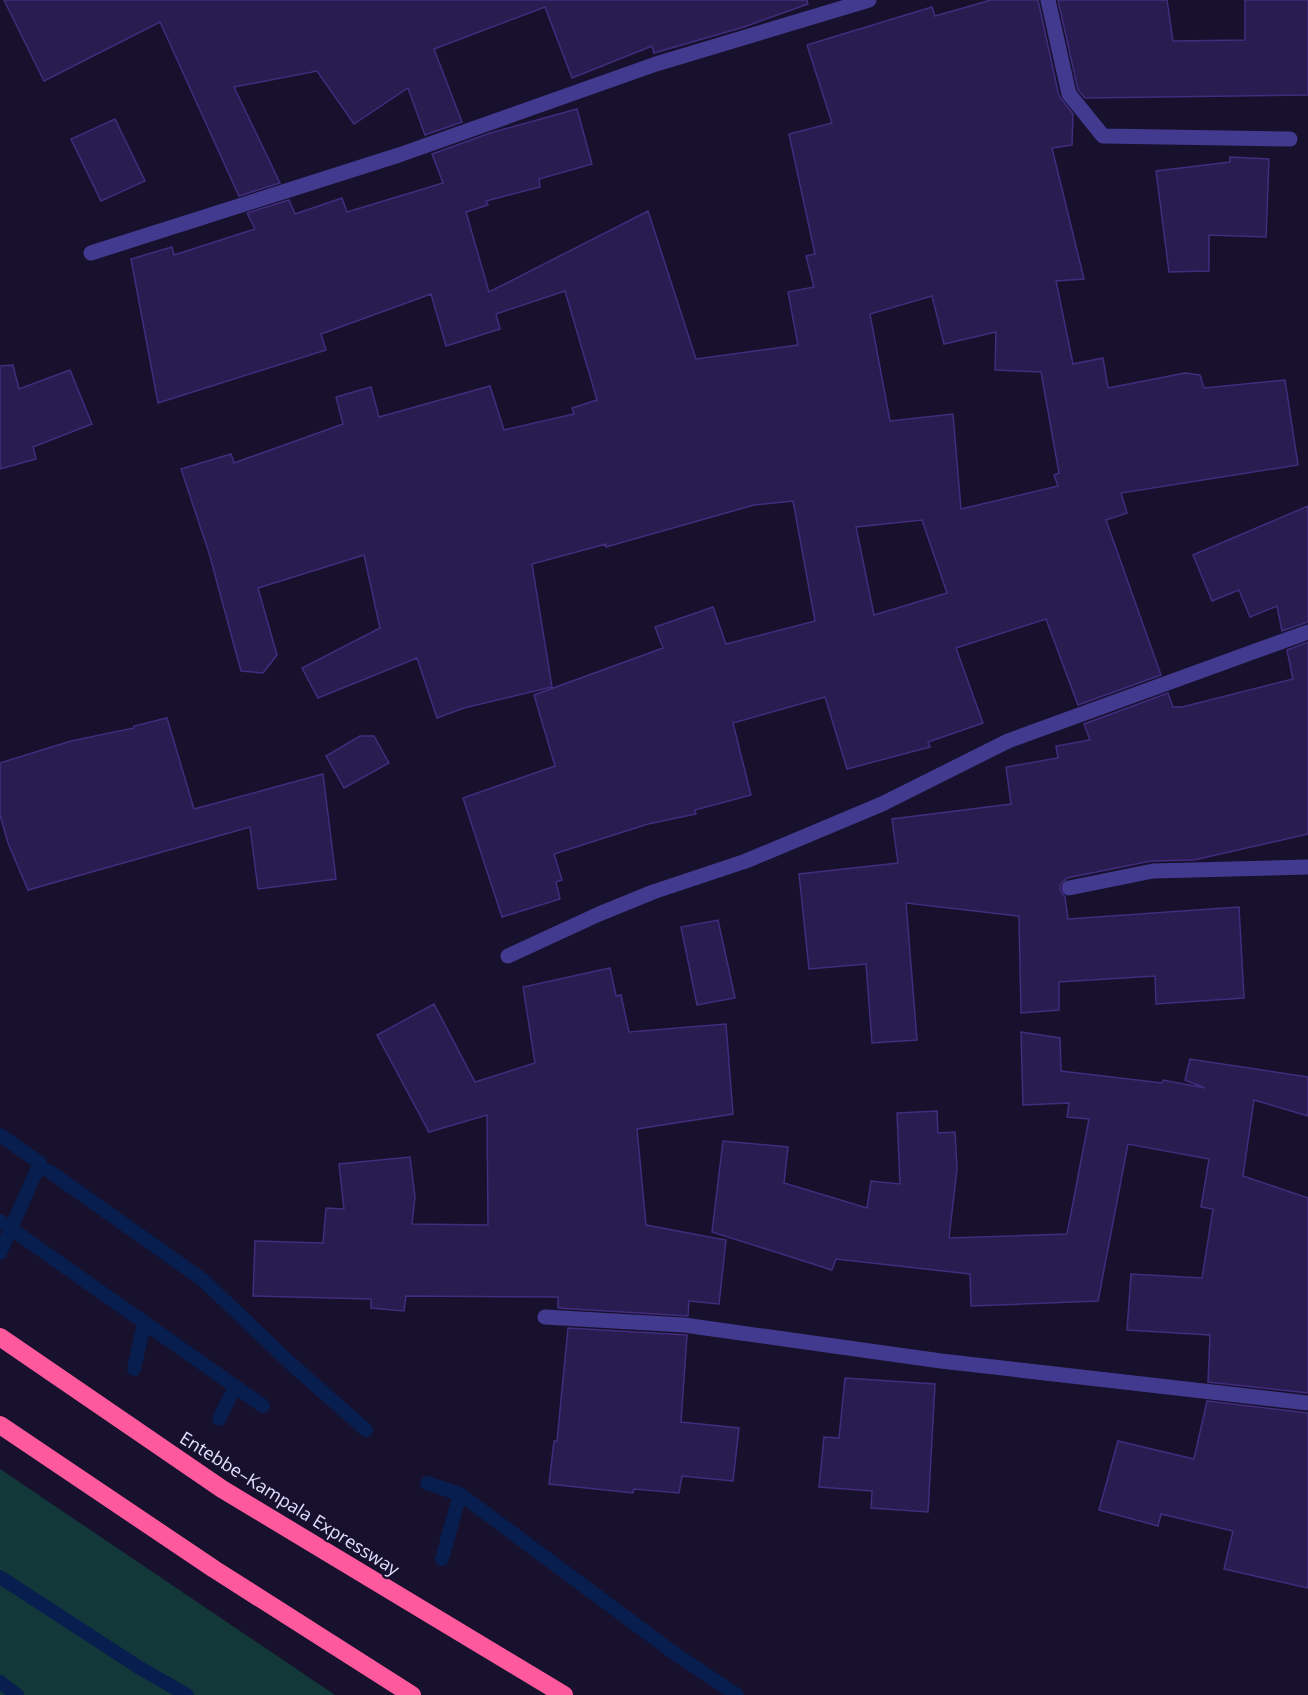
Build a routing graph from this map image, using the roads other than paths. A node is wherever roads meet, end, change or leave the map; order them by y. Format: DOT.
graph roads {
  1 [pos="869,0"];
  2 [pos="1048,0"];
  3 [pos="1290,139"];
  4 [pos="91,253"];
  5 [pos="1308,632"];
  6 [pos="1308,867"];
  7 [pos="1069,888"];
  8 [pos="508,956"];
  9 [pos="545,1317"];
  10 [pos="0,1337"];
  11 [pos="1308,1403"];
  12 [pos="0,1425"];
  13 [pos="412,1695"];
  14 [pos="564,1695"];
  1 -- 4 [label="street"];
  2 -- 3 [label="street"];
  5 -- 8 [label="street"];
  6 -- 7 [label="street"];
  9 -- 11 [label="street"];
  10 -- 14 [label="highway, Entebbe–Kampala Expressway"];
  12 -- 13 [label="highway"];
}
